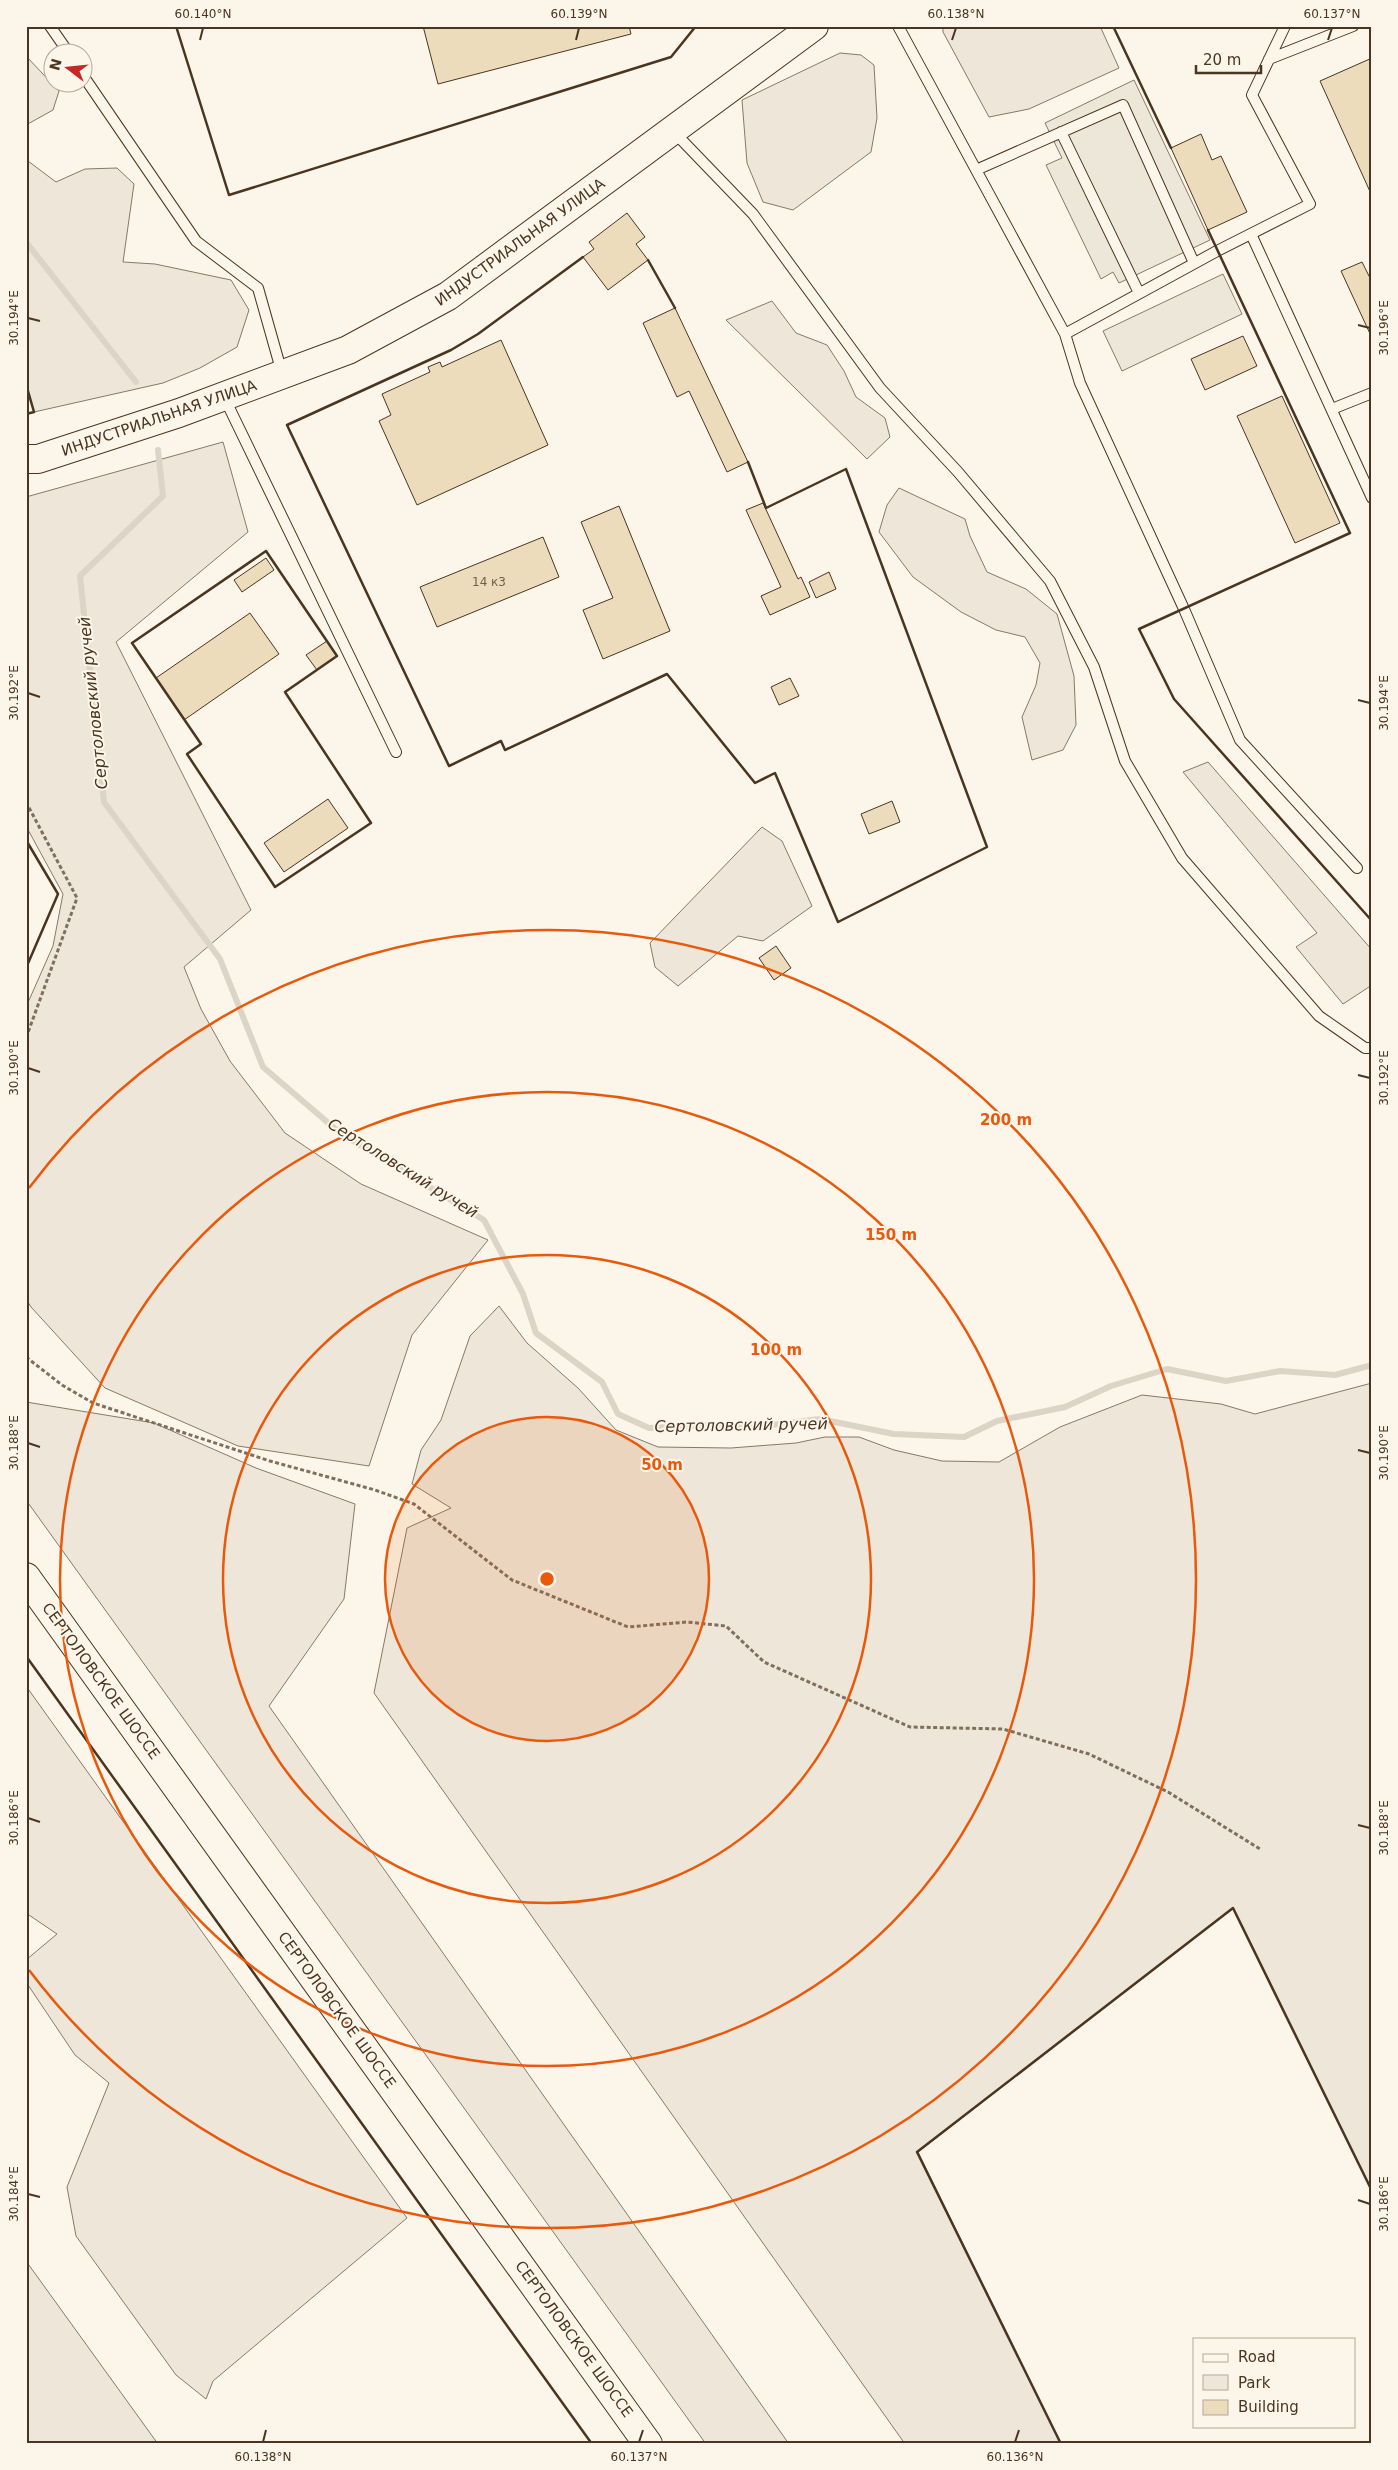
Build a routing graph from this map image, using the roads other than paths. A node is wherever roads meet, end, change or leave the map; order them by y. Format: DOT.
graph roads {
  1 [pos="50,26"];
  2 [pos="814,26"];
  3 [pos="898,26"];
  4 [pos="1285,26"];
  5 [pos="1353,26"];
  6 [pos="61,42"];
  7 [pos="1269,59"];
  8 [pos="92,89"];
  9 [pos="673,131"];
  10 [pos="1061,132"];
  11 [pos="976,170"];
  12 [pos="1251,234"];
  13 [pos="1194,263"];
  14 [pos="1139,293"];
  15 [pos="1064,334"];
  16 [pos="283,374"];
  17 [pos="1372,393"];
  18 [pos="223,396"];
  19 [pos="1332,409"];
  20 [pos="26,459"];
  21 [pos="1372,498"];
  22 [pos="396,752"];
  23 [pos="1357,868"];
  24 [pos="1372,1048"];
  25 [pos="26,1577"];
  26 [pos="648,2444"];
  1 -- 6 [label="lane"];
  2 -- 9 [label="main road, ИНДУСТРИАЛЬНАЯ УЛИЦА"];
  3 -- 11 [label="lane"];
  4 -- 7 [label="lane"];
  5 -- 7 [label="lane"];
  7 -- 12 [label="lane"];
  8 -- 16 [label="lane"];
  9 -- 16 [label="main road, ИНДУСТРИАЛЬНАЯ УЛИЦА"];
  9 -- 24 [label="lane"];
  10 -- 11 [label="lane"];
  10 -- 13 [label="lane"];
  10 -- 14 [label="lane"];
  11 -- 15 [label="lane"];
  12 -- 13 [label="lane"];
  12 -- 19 [label="lane"];
  13 -- 14 [label="lane"];
  14 -- 15 [label="lane"];
  15 -- 23 [label="lane"];
  16 -- 18 [label="main road, ИНДУСТРИАЛЬНАЯ УЛИЦА"];
  17 -- 19 [label="lane"];
  18 -- 20 [label="main road, ИНДУСТРИАЛЬНАЯ УЛИЦА"];
  18 -- 22 [label="lane"];
  19 -- 21 [label="lane"];
  25 -- 26 [label="main road, СЕРТОЛОВСКОЕ ШОССЕ"];
}
